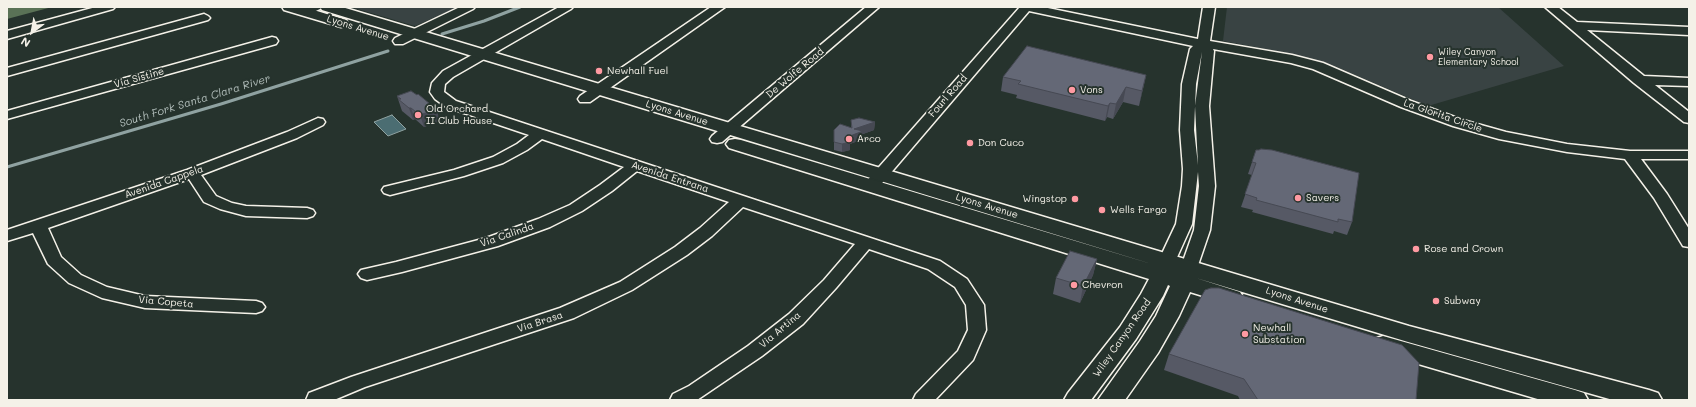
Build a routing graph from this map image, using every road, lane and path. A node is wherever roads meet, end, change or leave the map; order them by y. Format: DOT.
graph roads {
  1 [pos="109,7"];
  2 [pos="289,7"];
  3 [pos="327,7"];
  4 [pos="469,7"];
  5 [pos="567,7"];
  6 [pos="719,7"];
  7 [pos="873,7"];
  8 [pos="1026,7"];
  9 [pos="1209,7"];
  10 [pos="1551,7"];
  11 [pos="311,9"];
  12 [pos="204,18"];
  13 [pos="1576,26"];
  14 [pos="1689,31"];
  15 [pos="416,33"];
  16 [pos="7,34"];
  17 [pos="272,41"];
  18 [pos="399,41"];
  19 [pos="1203,44"];
  20 [pos="482,54"];
  21 [pos="467,62"];
  22 [pos="1199,70"];
  23 [pos="7,72"];
  24 [pos="1639,80"];
  25 [pos="1689,82"];
  26 [pos="592,94"];
  27 [pos="7,115"];
  28 [pos="1187,115"];
  29 [pos="1203,117"];
  30 [pos="1689,119"];
  31 [pos="318,122"];
  32 [pos="541,133"];
  33 [pos="724,134"];
  34 [pos="1630,155"];
  35 [pos="1689,155"];
  36 [pos="634,166"];
  37 [pos="192,173"];
  38 [pos="876,180"];
  39 [pos="390,190"];
  40 [pos="897,194"];
  41 [pos="740,201"];
  42 [pos="988,206"];
  43 [pos="307,213"];
  44 [pos="38,225"];
  45 [pos="7,236"];
  46 [pos="866,242"];
  47 [pos="1689,242"];
  48 [pos="1176,271"];
  49 [pos="367,274"];
  50 [pos="256,308"];
  51 [pos="316,399"];
  52 [pos="680,400"];
  53 [pos="923,400"];
  54 [pos="1077,400"];
  55 [pos="1111,400"];
  56 [pos="1575,400"];
  57 [pos="1649,400"];
  1 -- 16 [label="street"];
  2 -- 11 [label="main road, Lyons Avenue"];
  3 -- 15 [label="main road, Lyons Avenue"];
  4 -- 15 [label="street"];
  5 -- 20 [label="street, Avenida Entrana"];
  6 -- 26 [label="street"];
  7 -- 33 [label="street, De Wolfe Road"];
  8 -- 19 [label="street, La Glorita Circle"];
  8 -- 38 [label="street, Fourl Road"];
  9 -- 19 [label="street, Wiley Canyon Road"];
  10 -- 13 [label="street"];
  11 -- 18 [label="main road, Lyons Avenue"];
  12 -- 23 [label="street"];
  13 -- 14 [label="street"];
  13 -- 24 [label="street"];
  15 -- 18 [label="street"];
  15 -- 20 [label="main road, Lyons Avenue"];
  17 -- 27 [label="street, Via Sistine"];
  18 -- 21 [label="main road, Lyons Avenue"];
  19 -- 22 [label="street, Wiley Canyon Road"];
  19 -- 34 [label="street, La Glorita Circle"];
  20 -- 21 [label="street, Avenida Entrana"];
  20 -- 26 [label="main road, Lyons Avenue"];
  21 -- 26 [label="main road, Lyons Avenue"];
  21 -- 32 [label="street, Avenida Entrana"];
  22 -- 28 [label="street, Wiley Canyon Road"];
  22 -- 29 [label="street, Wiley Canyon Road"];
  24 -- 25 [label="street"];
  24 -- 30 [label="street"];
  26 -- 33 [label="main road, Lyons Avenue"];
  28 -- 29 [label="street"];
  28 -- 48 [label="street, Wiley Canyon Road"];
  29 -- 48 [label="street, Wiley Canyon Road"];
  31 -- 37 [label="street, Avenida Cappela"];
  32 -- 36 [label="street, Avenida Entrana"];
  32 -- 39 [label="street"];
  33 -- 38 [label="main road, Lyons Avenue"];
  34 -- 35 [label="street, La Glorita Circle"];
  34 -- 47 [label="street"];
  36 -- 41 [label="street, Avenida Entrana"];
  36 -- 49 [label="street, Via Calinda"];
  37 -- 43 [label="street"];
  37 -- 44 [label="street, Avenida Cappela"];
  38 -- 40 [label="main road, Lyons Avenue"];
  38 -- 42 [label="main road, Lyons Avenue"];
  40 -- 42 [label="main road"];
  40 -- 48 [label="main road, Lyons Avenue"];
  41 -- 46 [label="street, Avenida Entrana"];
  41 -- 51 [label="street, Via Brasa"];
  42 -- 48 [label="main road, Lyons Avenue"];
  44 -- 45 [label="street, Avenida Cappela"];
  44 -- 50 [label="street, Via Copeta"];
  46 -- 52 [label="street, Via Artina"];
  46 -- 53 [label="street, Avenida Entrana"];
  48 -- 54 [label="main road, Wiley Canyon Road"];
  48 -- 55 [label="main road, Wiley Canyon Road"];
  48 -- 56 [label="main road, Lyons Avenue"];
  48 -- 57 [label="main road, Lyons Avenue"];
}
